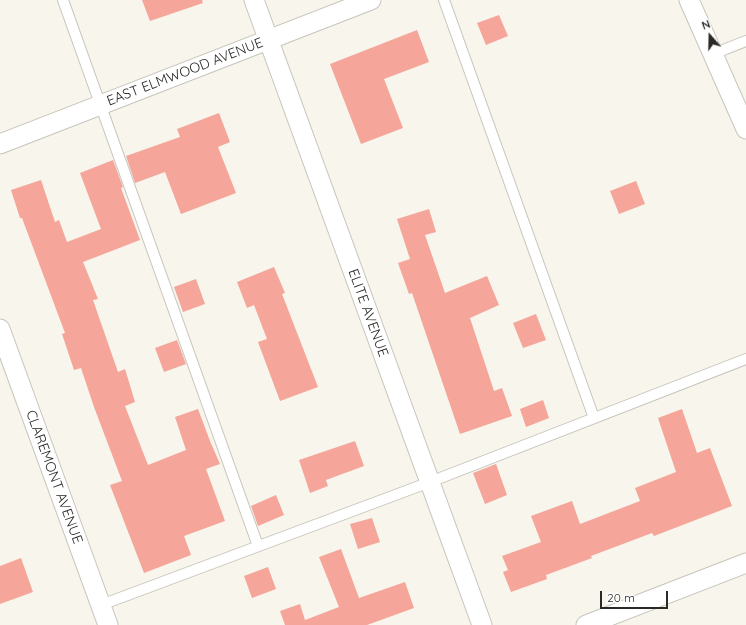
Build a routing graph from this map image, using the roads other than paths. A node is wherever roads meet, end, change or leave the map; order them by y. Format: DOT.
graph roads {
  1 [pos="63,0"];
  2 [pos="254,0"];
  3 [pos="371,0"];
  4 [pos="444,0"];
  5 [pos="689,0"];
  6 [pos="269,40"];
  7 [pos="746,41"];
  8 [pos="713,54"];
  9 [pos="100,105"];
  10 [pos="746,129"];
  11 [pos="0,144"];
  12 [pos="0,329"];
  13 [pos="746,359"];
  14 [pos="594,418"];
  15 [pos="430,482"];
  16 [pos="258,546"];
  17 [pos="746,563"];
  18 [pos="101,605"];
  19 [pos="108,625"];
  20 [pos="482,625"];
  21 [pos="586,625"];
  1 -- 9 [label="lane"];
  2 -- 6 [label="street, ELITE AVENUE"];
  3 -- 6 [label="street, EAST ELMWOOD AVENUE"];
  4 -- 14 [label="lane"];
  5 -- 8 [label="street"];
  6 -- 9 [label="street, EAST ELMWOOD AVENUE"];
  6 -- 15 [label="street, ELITE AVENUE"];
  7 -- 8 [label="lane"];
  8 -- 10 [label="street"];
  9 -- 11 [label="street, EAST ELMWOOD AVENUE"];
  9 -- 16 [label="lane"];
  12 -- 18 [label="street, CLAREMONT AVENUE"];
  13 -- 14 [label="lane"];
  14 -- 15 [label="lane"];
  15 -- 16 [label="lane"];
  15 -- 20 [label="street, ELITE AVENUE"];
  16 -- 18 [label="lane"];
  17 -- 21 [label="street"];
  18 -- 19 [label="street, CLAREMONT AVENUE"];
}
